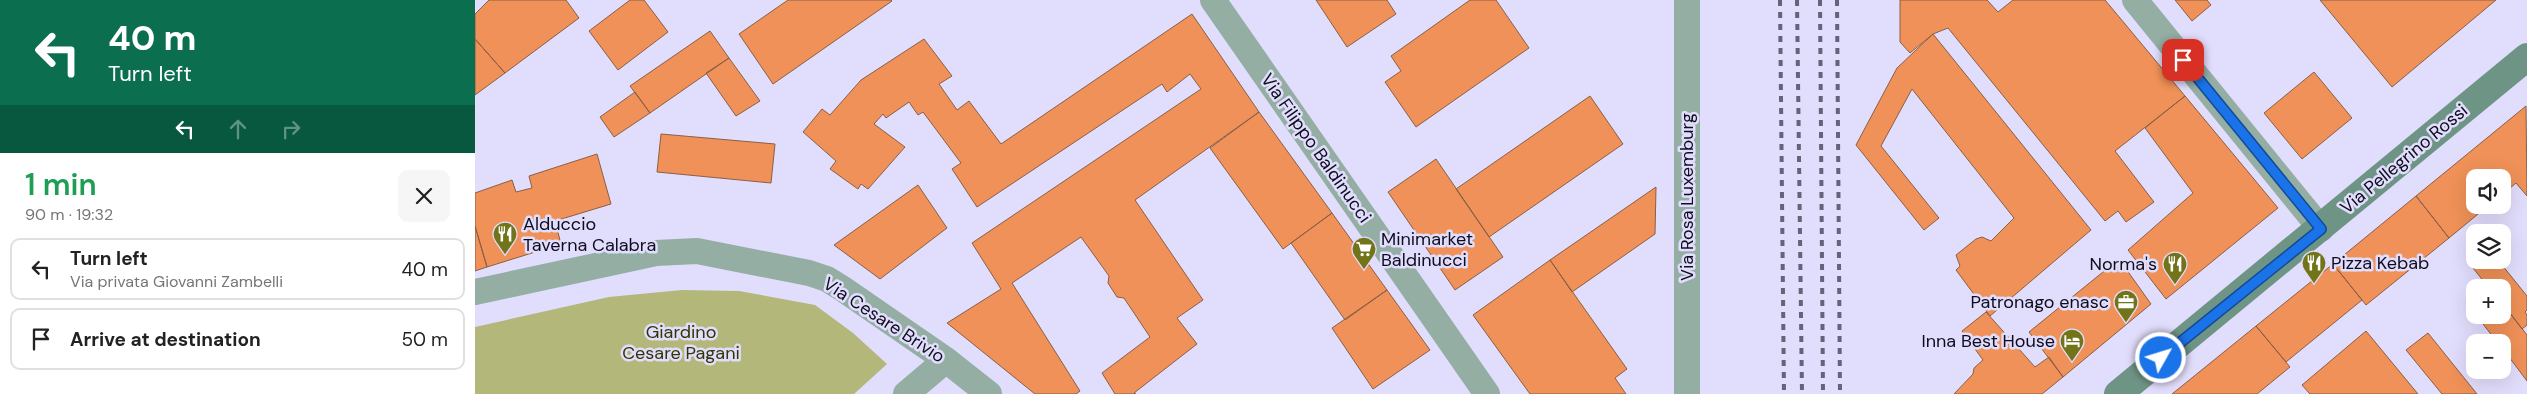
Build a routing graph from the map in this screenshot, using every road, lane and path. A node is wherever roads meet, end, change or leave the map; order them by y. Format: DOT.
graph roads {
  1 [pos="1213,0"];
  2 [pos="1687,0"];
  3 [pos="2135,0"];
  4 [pos="2527,57"];
  5 [pos="2321,229"];
  6 [pos="475,292"];
  7 [pos="946,360"];
  8 [pos="906,394"];
  9 [pos="989,394"];
  10 [pos="1487,394"];
  11 [pos="1687,394"];
  12 [pos="2118,394"];
  1 -- 10 [label="street, Via Filippo Baldinucci"];
  2 -- 11 [label="street, Via Rosa Luxemburg"];
  3 -- 5 [label="street"];
  4 -- 5 [label="main road, Via Pellegrino Rossi"];
  5 -- 12 [label="main road, Via Pellegrino Rossi"];
  6 -- 7 [label="street, Via Cesare Brivio"];
  7 -- 8 [label="street"];
  7 -- 9 [label="street, Via Cesare Brivio"];
}
